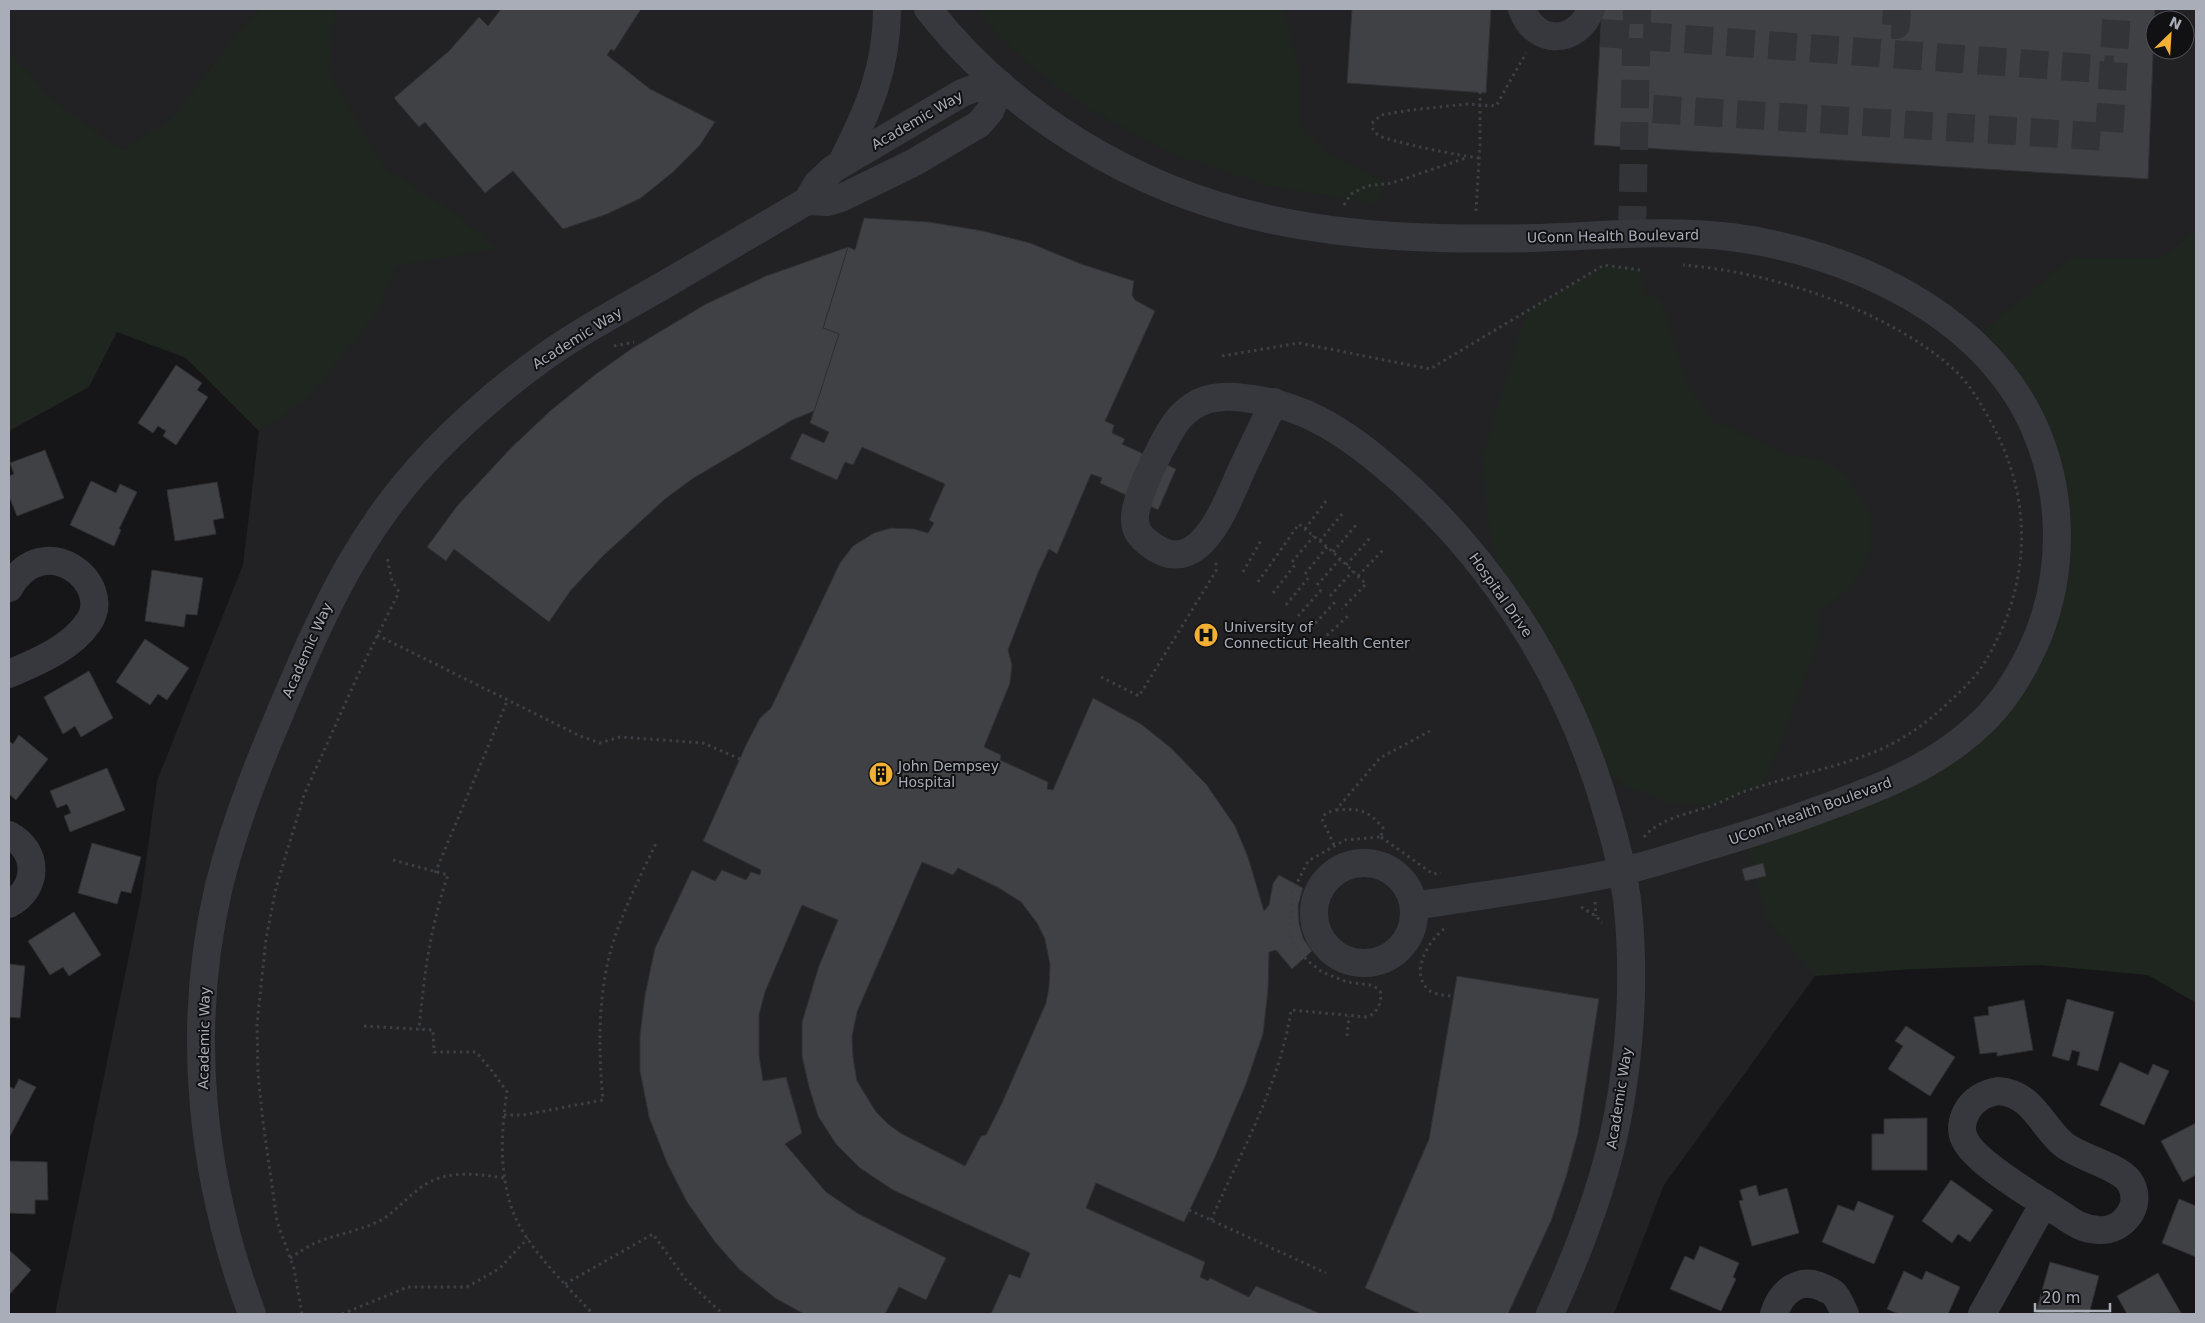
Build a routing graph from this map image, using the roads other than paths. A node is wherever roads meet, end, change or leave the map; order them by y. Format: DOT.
graph roads {
  1 [pos="887,9"];
  2 [pos="928,9"];
  3 [pos="1522,9"];
  4 [pos="1596,21"];
  5 [pos="1001,85"];
  6 [pos="841,164"];
  7 [pos="807,202"];
  8 [pos="1274,402"];
  9 [pos="9,588"];
  10 [pos="9,674"];
  11 [pos="9,835"];
  12 [pos="1622,872"];
  13 [pos="9,904"];
  14 [pos="1414,906"];
  15 [pos="2044,1203"];
  16 [pos="252,1314"];
  17 [pos="1550,1314"];
  18 [pos="1774,1314"];
  19 [pos="1845,1314"];
  20 [pos="1982,1314"];
  1 -- 6 [label="street, Academic Way"];
  2 -- 5 [label="street, UConn Health Boulevard"];
  3 -- 4 [label="street"];
  5 -- 6 [label="street, Academic Way"];
  5 -- 7 [label="street, Academic Way"];
  5 -- 12 [label="street, UConn Health Boulevard"];
  6 -- 7 [label="street, Academic Way"];
  7 -- 16 [label="street, Academic Way"];
  8 -- 8 [label="street, Hospital Drive"];
  8 -- 12 [label="street, Hospital Drive"];
  9 -- 10 [label="street"];
  11 -- 13 [label="street"];
  12 -- 14 [label="street, UConn Health Boulevard"];
  12 -- 17 [label="street, Academic Way"];
  15 -- 15 [label="street"];
  15 -- 20 [label="street"];
  18 -- 19 [label="street"];
}
